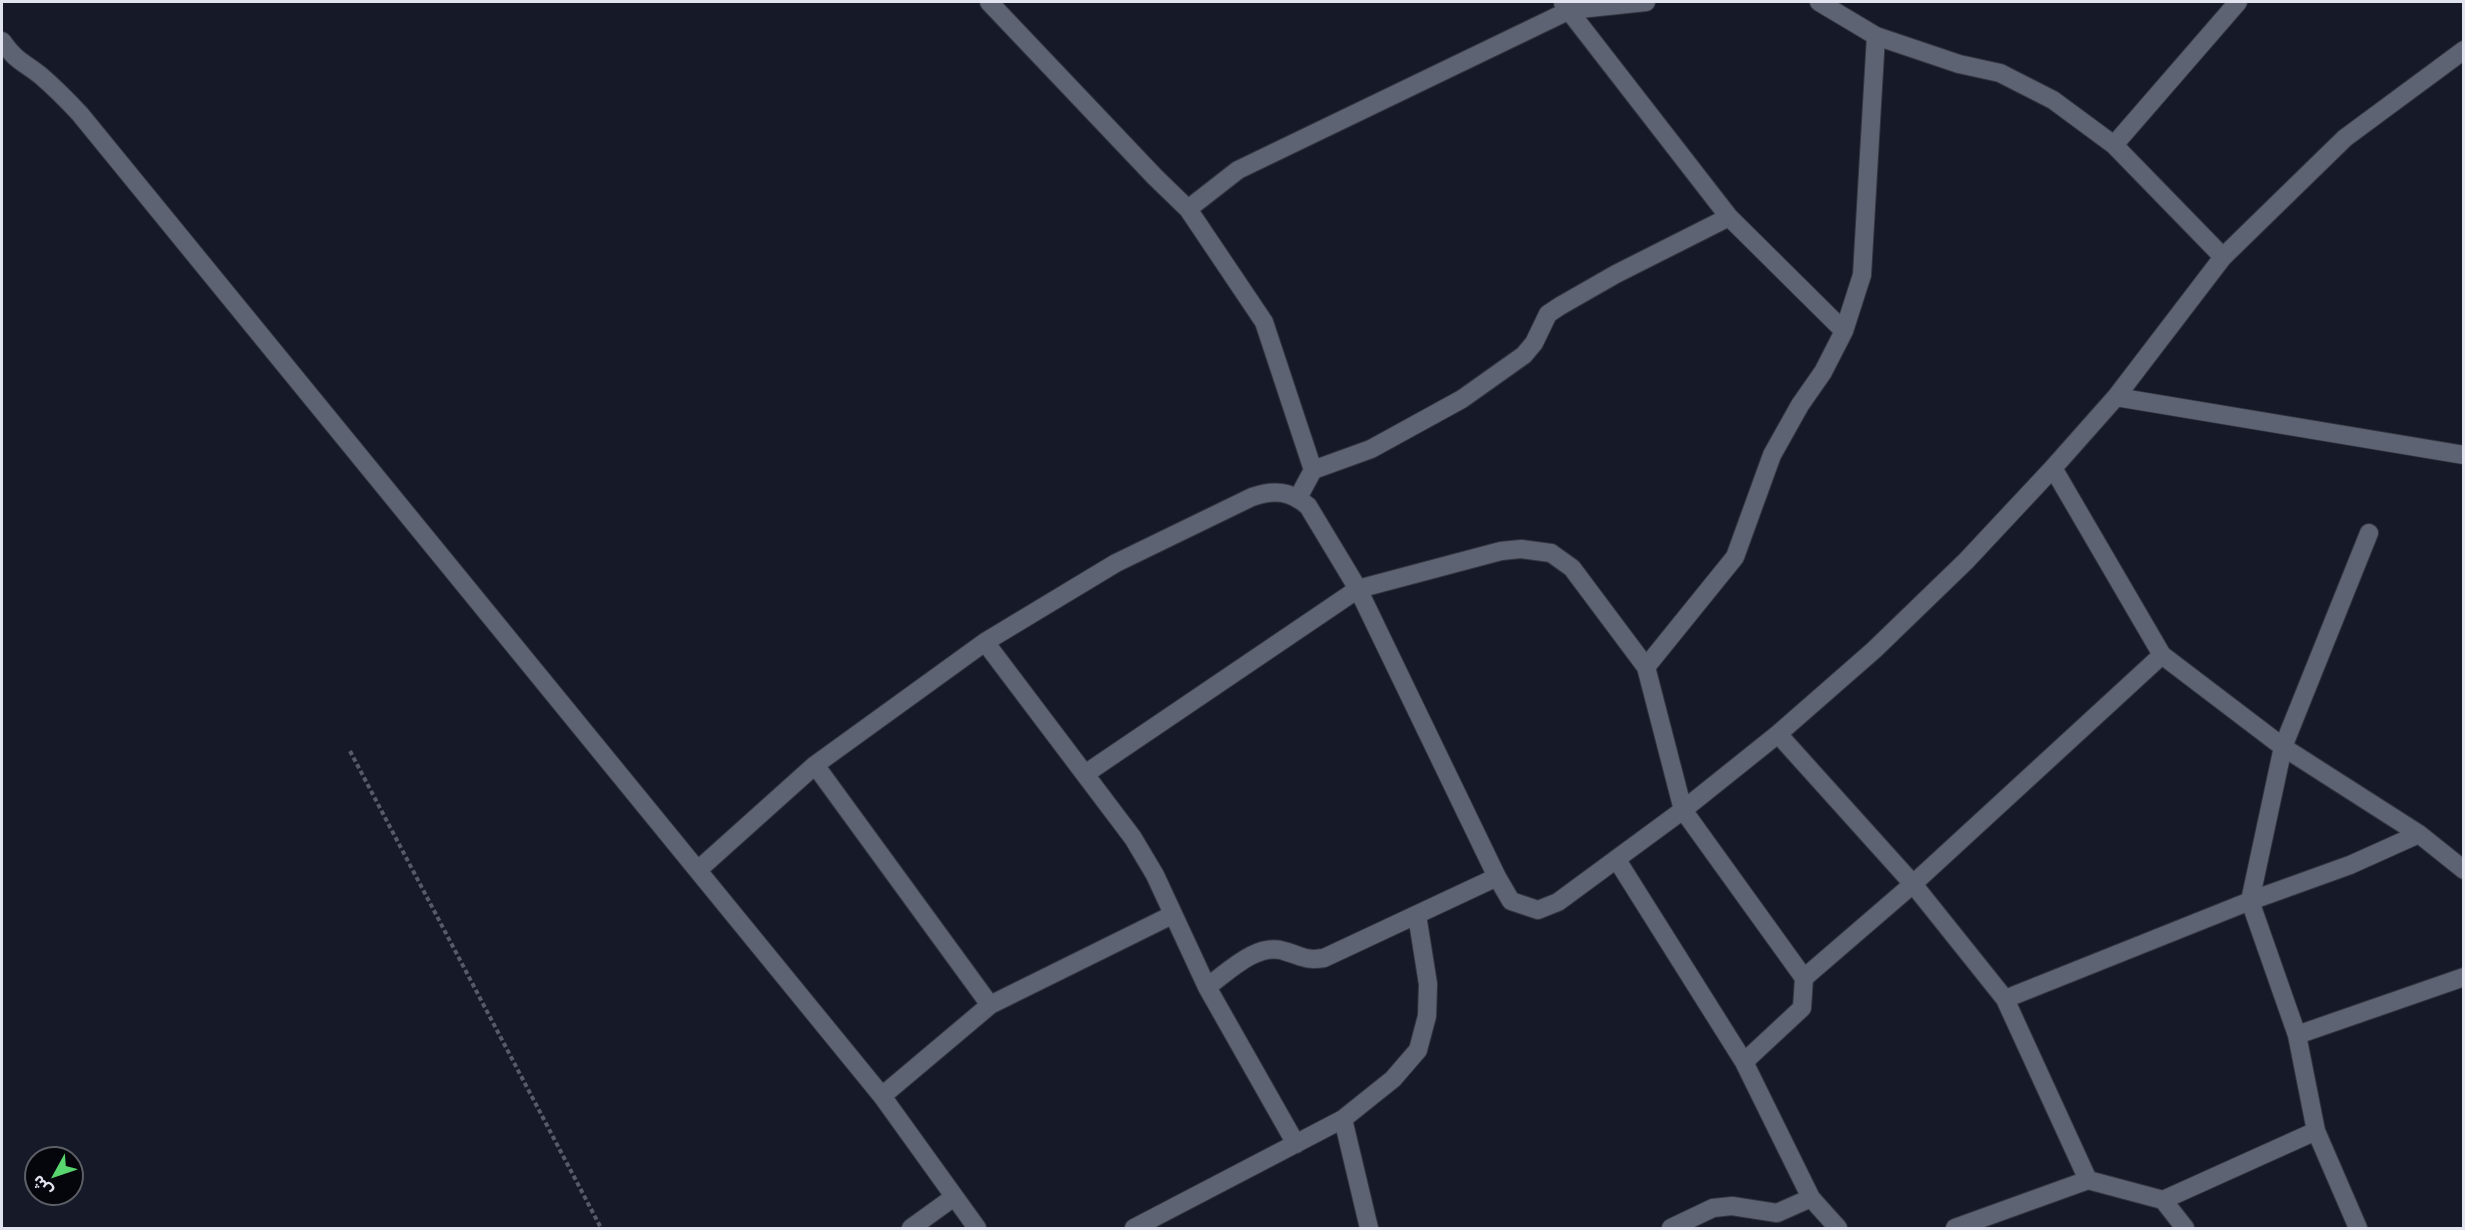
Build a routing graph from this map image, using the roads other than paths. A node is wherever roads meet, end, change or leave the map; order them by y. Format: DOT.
graph roads {
  1 [pos="1646,2"];
  2 [pos="1819,2"];
  3 [pos="2238,2"];
  4 [pos="1001,5"];
  5 [pos="1566,6"];
  6 [pos="1876,36"];
  7 [pos="2,41"];
  8 [pos="2463,50"];
  9 [pos="8,62"];
  10 [pos="2114,145"];
  11 [pos="1188,209"];
  12 [pos="1728,218"];
  13 [pos="2223,257"];
  14 [pos="1844,331"];
  15 [pos="2116,397"];
  16 [pos="2463,455"];
  17 [pos="2054,468"];
  18 [pos="1313,470"];
  19 [pos="1298,498"];
  20 [pos="2369,533"];
  21 [pos="1358,589"];
  22 [pos="985,642"];
  23 [pos="2162,655"];
  24 [pos="1646,667"];
  25 [pos="1778,734"];
  26 [pos="2283,747"];
  27 [pos="815,765"];
  28 [pos="1085,774"];
  29 [pos="1683,810"];
  30 [pos="2419,834"];
  31 [pos="1617,860"];
  32 [pos="698,870"];
  33 [pos="2463,870"];
  34 [pos="1497,877"];
  35 [pos="1913,885"];
  36 [pos="2250,902"];
  37 [pos="1172,915"];
  38 [pos="1416,915"];
  39 [pos="2463,977"];
  40 [pos="1804,978"];
  41 [pos="1207,987"];
  42 [pos="2005,999"];
  43 [pos="990,1005"];
  44 [pos="2297,1035"];
  45 [pos="1744,1062"];
  46 [pos="882,1096"];
  47 [pos="1343,1119"];
  48 [pos="2316,1131"];
  49 [pos="1296,1144"];
  50 [pos="2088,1180"];
  51 [pos="954,1197"];
  52 [pos="1811,1198"];
  53 [pos="2163,1200"];
  54 [pos="911,1228"];
  55 [pos="977,1228"];
  56 [pos="1134,1228"];
  57 [pos="1369,1228"];
  58 [pos="1671,1228"];
  59 [pos="1838,1228"];
  60 [pos="1955,1228"];
  61 [pos="2185,1228"];
  62 [pos="2358,1228"];
  1 -- 5 [label="street"];
  2 -- 6 [label="street"];
  3 -- 10 [label="street"];
  4 -- 11 [label="street"];
  5 -- 11 [label="street"];
  5 -- 12 [label="street"];
  6 -- 10 [label="street"];
  6 -- 14 [label="street"];
  7 -- 9 [label="street"];
  8 -- 13 [label="street"];
  9 -- 32 [label="street"];
  10 -- 13 [label="street"];
  11 -- 18 [label="street"];
  12 -- 14 [label="street"];
  12 -- 18 [label="street"];
  13 -- 15 [label="street"];
  14 -- 24 [label="street"];
  15 -- 16 [label="street"];
  15 -- 17 [label="street"];
  17 -- 23 [label="street"];
  17 -- 25 [label="street"];
  18 -- 19 [label="street"];
  19 -- 21 [label="street"];
  19 -- 22 [label="street"];
  20 -- 26 [label="street"];
  21 -- 24 [label="street"];
  21 -- 28 [label="street"];
  21 -- 34 [label="street"];
  22 -- 27 [label="street"];
  22 -- 28 [label="street"];
  23 -- 26 [label="street"];
  23 -- 35 [label="street"];
  24 -- 29 [label="street"];
  25 -- 29 [label="street"];
  25 -- 35 [label="street"];
  26 -- 30 [label="street"];
  26 -- 36 [label="street"];
  27 -- 32 [label="street"];
  27 -- 43 [label="street"];
  28 -- 37 [label="street"];
  29 -- 31 [label="street"];
  29 -- 40 [label="street"];
  30 -- 33 [label="street"];
  30 -- 36 [label="street"];
  31 -- 34 [label="street"];
  31 -- 45 [label="street"];
  32 -- 46 [label="street"];
  34 -- 38 [label="street"];
  35 -- 40 [label="street"];
  35 -- 42 [label="street"];
  36 -- 42 [label="street"];
  36 -- 44 [label="street"];
  37 -- 41 [label="street"];
  37 -- 43 [label="street"];
  38 -- 41 [label="street"];
  38 -- 47 [label="street"];
  39 -- 44 [label="street"];
  40 -- 45 [label="street"];
  41 -- 49 [label="street"];
  42 -- 50 [label="street"];
  43 -- 46 [label="street"];
  44 -- 48 [label="street"];
  45 -- 52 [label="street"];
  46 -- 51 [label="street"];
  47 -- 49 [label="street"];
  47 -- 57 [label="street"];
  48 -- 53 [label="street"];
  48 -- 62 [label="street"];
  49 -- 56 [label="street"];
  50 -- 53 [label="street"];
  50 -- 60 [label="street"];
  51 -- 54 [label="street"];
  51 -- 55 [label="street"];
  52 -- 58 [label="street"];
  52 -- 59 [label="street"];
  53 -- 61 [label="street"];
}
